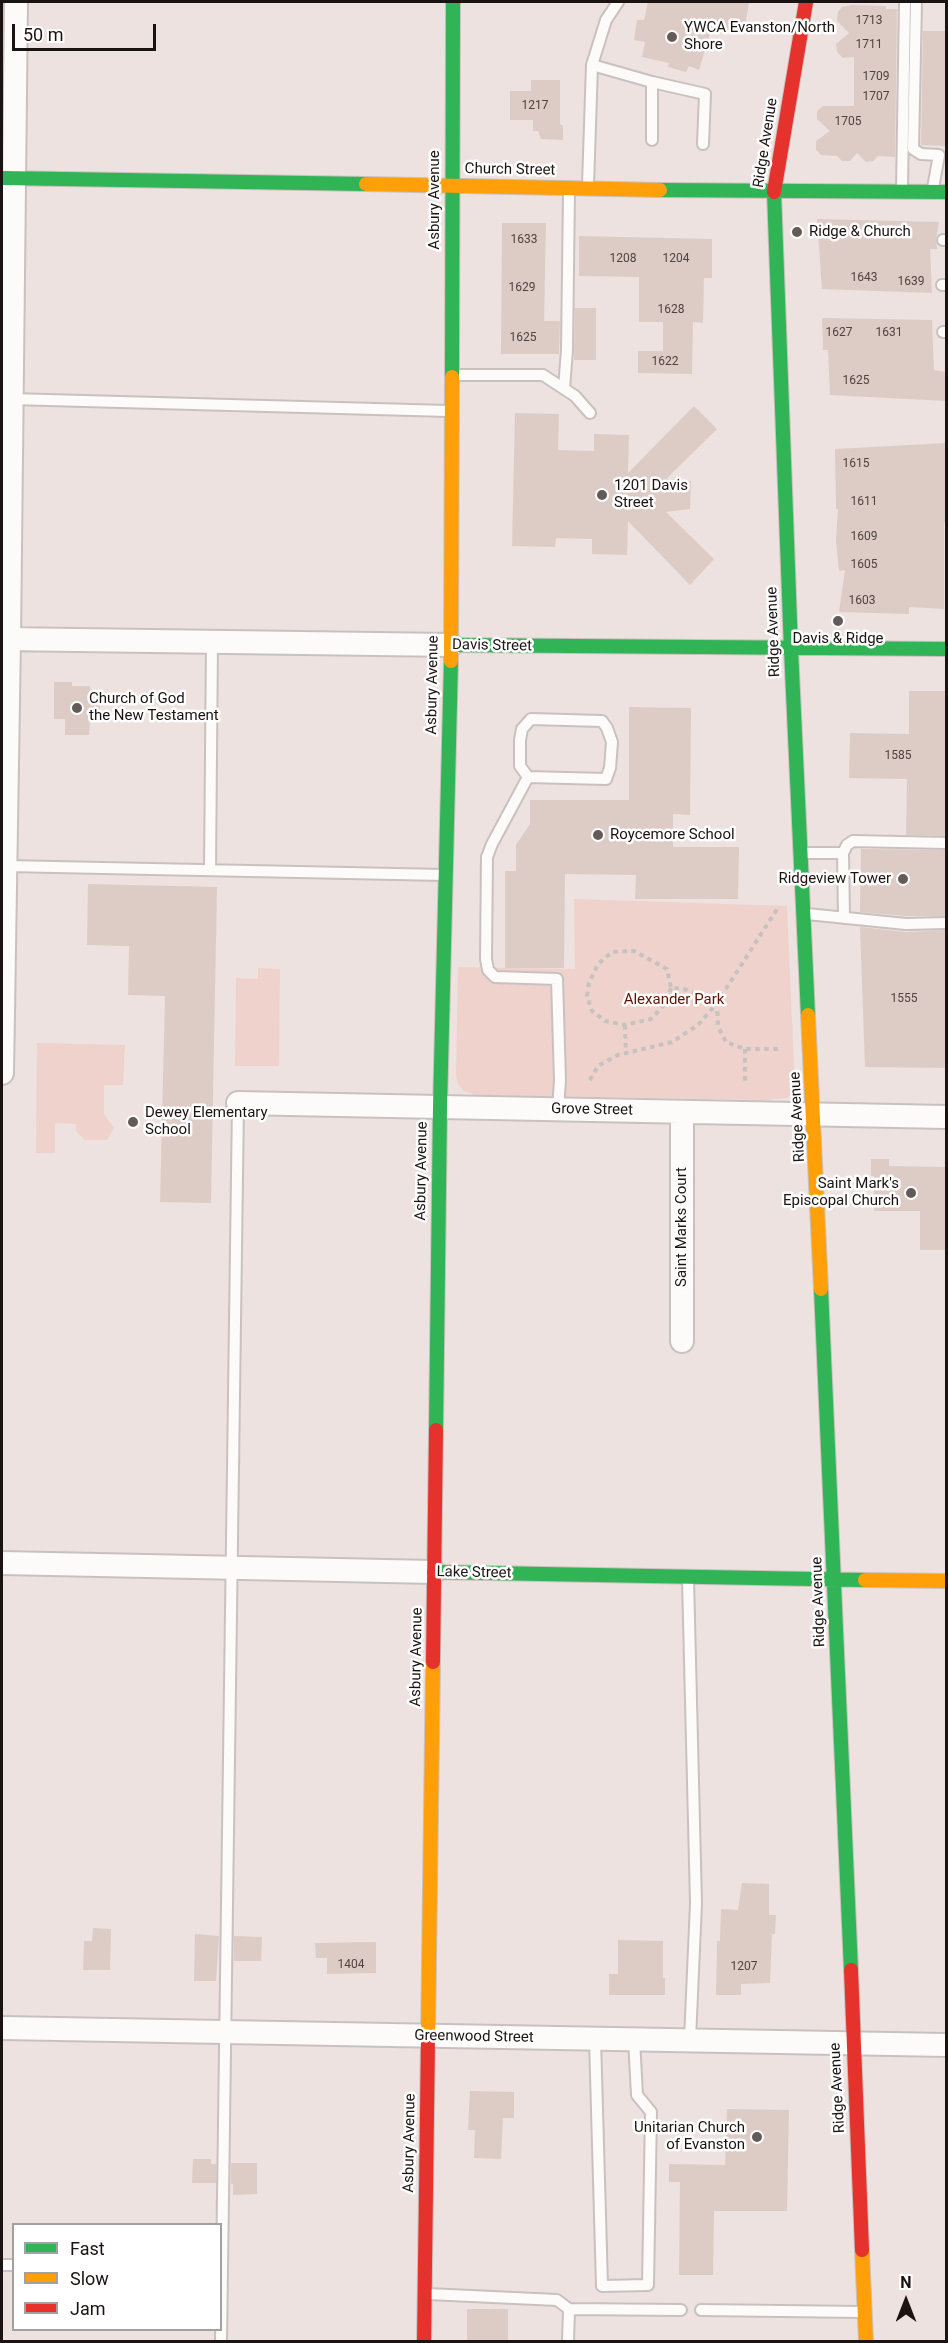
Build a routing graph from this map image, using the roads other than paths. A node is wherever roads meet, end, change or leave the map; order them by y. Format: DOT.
graph roads {
  1 [pos="16,2"];
  2 [pos="453,2"];
  3 [pos="618,2"];
  4 [pos="806,2"];
  5 [pos="904,2"];
  6 [pos="916,2"];
  7 [pos="592,65"];
  8 [pos="652,82"];
  9 [pos="652,140"];
  10 [pos="703,144"];
  11 [pos="7,178"];
  12 [pos="452,186"];
  13 [pos="569,188"];
  14 [pos="588,188"];
  15 [pos="774,191"];
  16 [pos="902,192"];
  17 [pos="932,192"];
  18 [pos="946,192"];
  19 [pos="452,375"];
  20 [pos="564,389"];
  21 [pos="11,399"];
  22 [pos="451,411"];
  23 [pos="590,414"];
  24 [pos="5,639"];
  25 [pos="212,642"];
  26 [pos="451,645"];
  27 [pos="791,649"];
  28 [pos="946,649"];
  29 [pos="528,777"];
  30 [pos="946,843"];
  31 [pos="801,853"];
  32 [pos="843,853"];
  33 [pos="6,866"];
  34 [pos="210,870"];
  35 [pos="446,875"];
  36 [pos="3,902"];
  37 [pos="804,914"];
  38 [pos="844,918"];
  39 [pos="946,923"];
  40 [pos="2,1072"];
  41 [pos="238,1103"];
  42 [pos="440,1107"];
  43 [pos="558,1110"];
  44 [pos="682,1112"];
  45 [pos="814,1115"];
  46 [pos="946,1117"];
  47 [pos="682,1341"];
  48 [pos="2,1563"];
  49 [pos="231,1568"];
  50 [pos="434,1572"];
  51 [pos="688,1576"];
  52 [pos="835,1579"];
  53 [pos="946,1581"];
  54 [pos="2,2028"];
  55 [pos="226,2032"];
  56 [pos="429,2036"];
  57 [pos="595,2039"];
  58 [pos="634,2039"];
  59 [pos="690,2040"];
  60 [pos="852,2043"];
  61 [pos="946,2045"];
  62 [pos="222,2223"];
  63 [pos="425,2294"];
  64 [pos="569,2309"];
  65 [pos="681,2310"];
  66 [pos="700,2310"];
  67 [pos="864,2312"];
  68 [pos="424,2342"];
  69 [pos="568,2342"];
  70 [pos="866,2342"];
  1 -- 11 [label="street"];
  2 -- 12 [label="main road, Asbury Avenue"];
  3 -- 7 [label="lane"];
  4 -- 15 [label="main road, Ridge Avenue"];
  5 -- 16 [label="lane"];
  6 -- 17 [label="lane"];
  7 -- 8 [label="lane"];
  7 -- 14 [label="lane"];
  8 -- 9 [label="lane"];
  8 -- 10 [label="lane"];
  11 -- 12 [label="main road, Church Street"];
  11 -- 21 [label="street"];
  12 -- 13 [label="main road, Church Street"];
  12 -- 19 [label="main road, Asbury Avenue"];
  13 -- 14 [label="main road, Church Street"];
  13 -- 20 [label="lane"];
  14 -- 15 [label="main road, Church Street"];
  15 -- 16 [label="main road, Church Street"];
  15 -- 27 [label="main road, Ridge Avenue"];
  16 -- 17 [label="main road, Church Street"];
  17 -- 18 [label="main road, Church Street"];
  19 -- 20 [label="lane"];
  19 -- 22 [label="main road, Asbury Avenue"];
  20 -- 23 [label="lane"];
  21 -- 22 [label="lane"];
  21 -- 24 [label="street"];
  22 -- 26 [label="main road, Asbury Avenue"];
  24 -- 25 [label="street, Davis Street"];
  24 -- 33 [label="street"];
  25 -- 26 [label="street, Davis Street"];
  25 -- 34 [label="lane"];
  26 -- 27 [label="main road, Davis Street"];
  26 -- 35 [label="main road, Asbury Avenue"];
  27 -- 28 [label="main road, Davis Street"];
  27 -- 31 [label="main road, Ridge Avenue"];
  29 -- 29 [label="lane"];
  29 -- 43 [label="lane"];
  30 -- 32 [label="lane"];
  31 -- 32 [label="lane"];
  31 -- 37 [label="main road, Ridge Avenue"];
  32 -- 38 [label="lane"];
  33 -- 34 [label="lane"];
  33 -- 36 [label="street"];
  34 -- 35 [label="lane"];
  35 -- 42 [label="main road, Asbury Avenue"];
  36 -- 40 [label="street"];
  37 -- 38 [label="lane"];
  37 -- 45 [label="main road, Ridge Avenue"];
  38 -- 39 [label="lane"];
  41 -- 42 [label="street, Grove Street"];
  41 -- 49 [label="lane"];
  42 -- 43 [label="street, Grove Street"];
  42 -- 50 [label="main road, Asbury Avenue"];
  43 -- 44 [label="street, Grove Street"];
  44 -- 45 [label="street, Grove Street"];
  44 -- 47 [label="street, Saint Marks Court"];
  45 -- 46 [label="street, Grove Street"];
  45 -- 52 [label="main road, Ridge Avenue"];
  48 -- 49 [label="street, Lake Street"];
  49 -- 50 [label="street, Lake Street"];
  49 -- 55 [label="lane"];
  50 -- 51 [label="main road, Lake Street"];
  50 -- 56 [label="main road, Asbury Avenue"];
  51 -- 52 [label="main road, Lake Street"];
  51 -- 59 [label="lane"];
  52 -- 53 [label="main road, Lake Street"];
  52 -- 60 [label="main road, Ridge Avenue"];
  54 -- 55 [label="street, Greenwood Street"];
  55 -- 56 [label="street, Greenwood Street"];
  55 -- 62 [label="lane"];
  56 -- 57 [label="street, Greenwood Street"];
  56 -- 63 [label="main road, Asbury Avenue"];
  57 -- 58 [label="street, Greenwood Street"];
  57 -- 58 [label="lane"];
  58 -- 59 [label="street, Greenwood Street"];
  59 -- 60 [label="street, Greenwood Street"];
  60 -- 61 [label="street, Greenwood Street"];
  60 -- 67 [label="main road, Ridge Avenue"];
  63 -- 64 [label="lane"];
  63 -- 68 [label="main road, Asbury Avenue"];
  64 -- 65 [label="lane"];
  64 -- 69 [label="lane"];
  66 -- 67 [label="lane"];
  67 -- 70 [label="main road, Ridge Avenue"];
}
